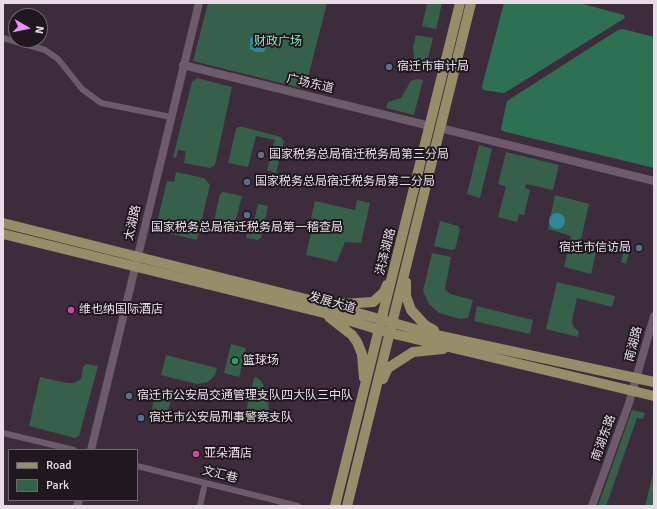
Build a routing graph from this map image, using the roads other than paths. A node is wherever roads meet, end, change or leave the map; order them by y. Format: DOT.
graph roads {
  1 [pos="199,3"];
  2 [pos="460,3"];
  3 [pos="471,3"];
  4 [pos="3,38"];
  5 [pos="183,65"];
  6 [pos="171,117"];
  7 [pos="435,127"];
  8 [pos="654,181"];
  9 [pos="3,223"];
  10 [pos="3,234"];
  11 [pos="137,256"];
  12 [pos="397,260"];
  13 [pos="407,263"];
  14 [pos="134,266"];
  15 [pos="325,308"];
  16 [pos="654,316"];
  17 [pos="382,319"];
  18 [pos="393,322"];
  19 [pos="379,330"];
  20 [pos="390,333"];
  21 [pos="459,344"];
  22 [pos="637,378"];
  23 [pos="654,382"];
  24 [pos="633,391"];
  25 [pos="654,396"];
  26 [pos="360,409"];
  27 [pos="371,411"];
  28 [pos="3,433"];
  29 [pos="70,449"];
  30 [pos="92,449"];
  31 [pos="138,466"];
  32 [pos="205,483"];
  33 [pos="200,506"];
  34 [pos="298,506"];
  35 [pos="335,506"];
  36 [pos="347,506"];
  37 [pos="592,506"];
  1 -- 5 [label="street, 太湖路"];
  2 -- 7 [label="main road, 洪泽湖路"];
  3 -- 7 [label="main road, 洪泽湖路"];
  4 -- 6 [label="street"];
  5 -- 6 [label="street, 太湖路"];
  5 -- 7 [label="street, 广场东道"];
  6 -- 11 [label="street, 太湖路"];
  7 -- 8 [label="street, 广场东道"];
  7 -- 12 [label="main road, 洪泽湖路"];
  7 -- 13 [label="main road, 洪泽湖路"];
  9 -- 11 [label="main road, 发展大道"];
  10 -- 14 [label="main road, 发展大道"];
  11 -- 14 [label="street, 太湖路"];
  11 -- 15 [label="main road, 发展大道"];
  12 -- 15 [label="main road"];
  12 -- 17 [label="main road, 洪泽湖路"];
  13 -- 18 [label="main road, 洪泽湖路"];
  13 -- 21 [label="main road"];
  14 -- 15 [label="main road, 发展大道"];
  14 -- 30 [label="street, 太湖路"];
  15 -- 17 [label="main road, 发展大道"];
  15 -- 19 [label="main road, 发展大道"];
  15 -- 26 [label="main road"];
  16 -- 22 [label="street, 南湖路"];
  17 -- 18 [label="main road, 发展大道"];
  17 -- 19 [label="main road, 洪泽湖路"];
  18 -- 20 [label="main road, 洪泽湖路"];
  18 -- 21 [label="main road, 发展大道"];
  19 -- 20 [label="main road, 发展大道"];
  19 -- 26 [label="main road, 洪泽湖路"];
  20 -- 21 [label="main road, 发展大道"];
  20 -- 27 [label="main road, 洪泽湖路"];
  21 -- 22 [label="main road, 发展大道"];
  21 -- 24 [label="main road, 发展大道"];
  21 -- 27 [label="main road"];
  22 -- 23 [label="main road, 发展大道"];
  22 -- 24 [label="street, 南湖东路"];
  24 -- 25 [label="main road, 发展大道"];
  24 -- 37 [label="street, 南湖东路"];
  26 -- 35 [label="main road, 洪泽湖路"];
  27 -- 36 [label="main road, 洪泽湖路"];
  28 -- 29 [label="street"];
  31 -- 32 [label="street, 文汇巷"];
  32 -- 33 [label="street"];
  32 -- 34 [label="street, 文汇巷"];
}
